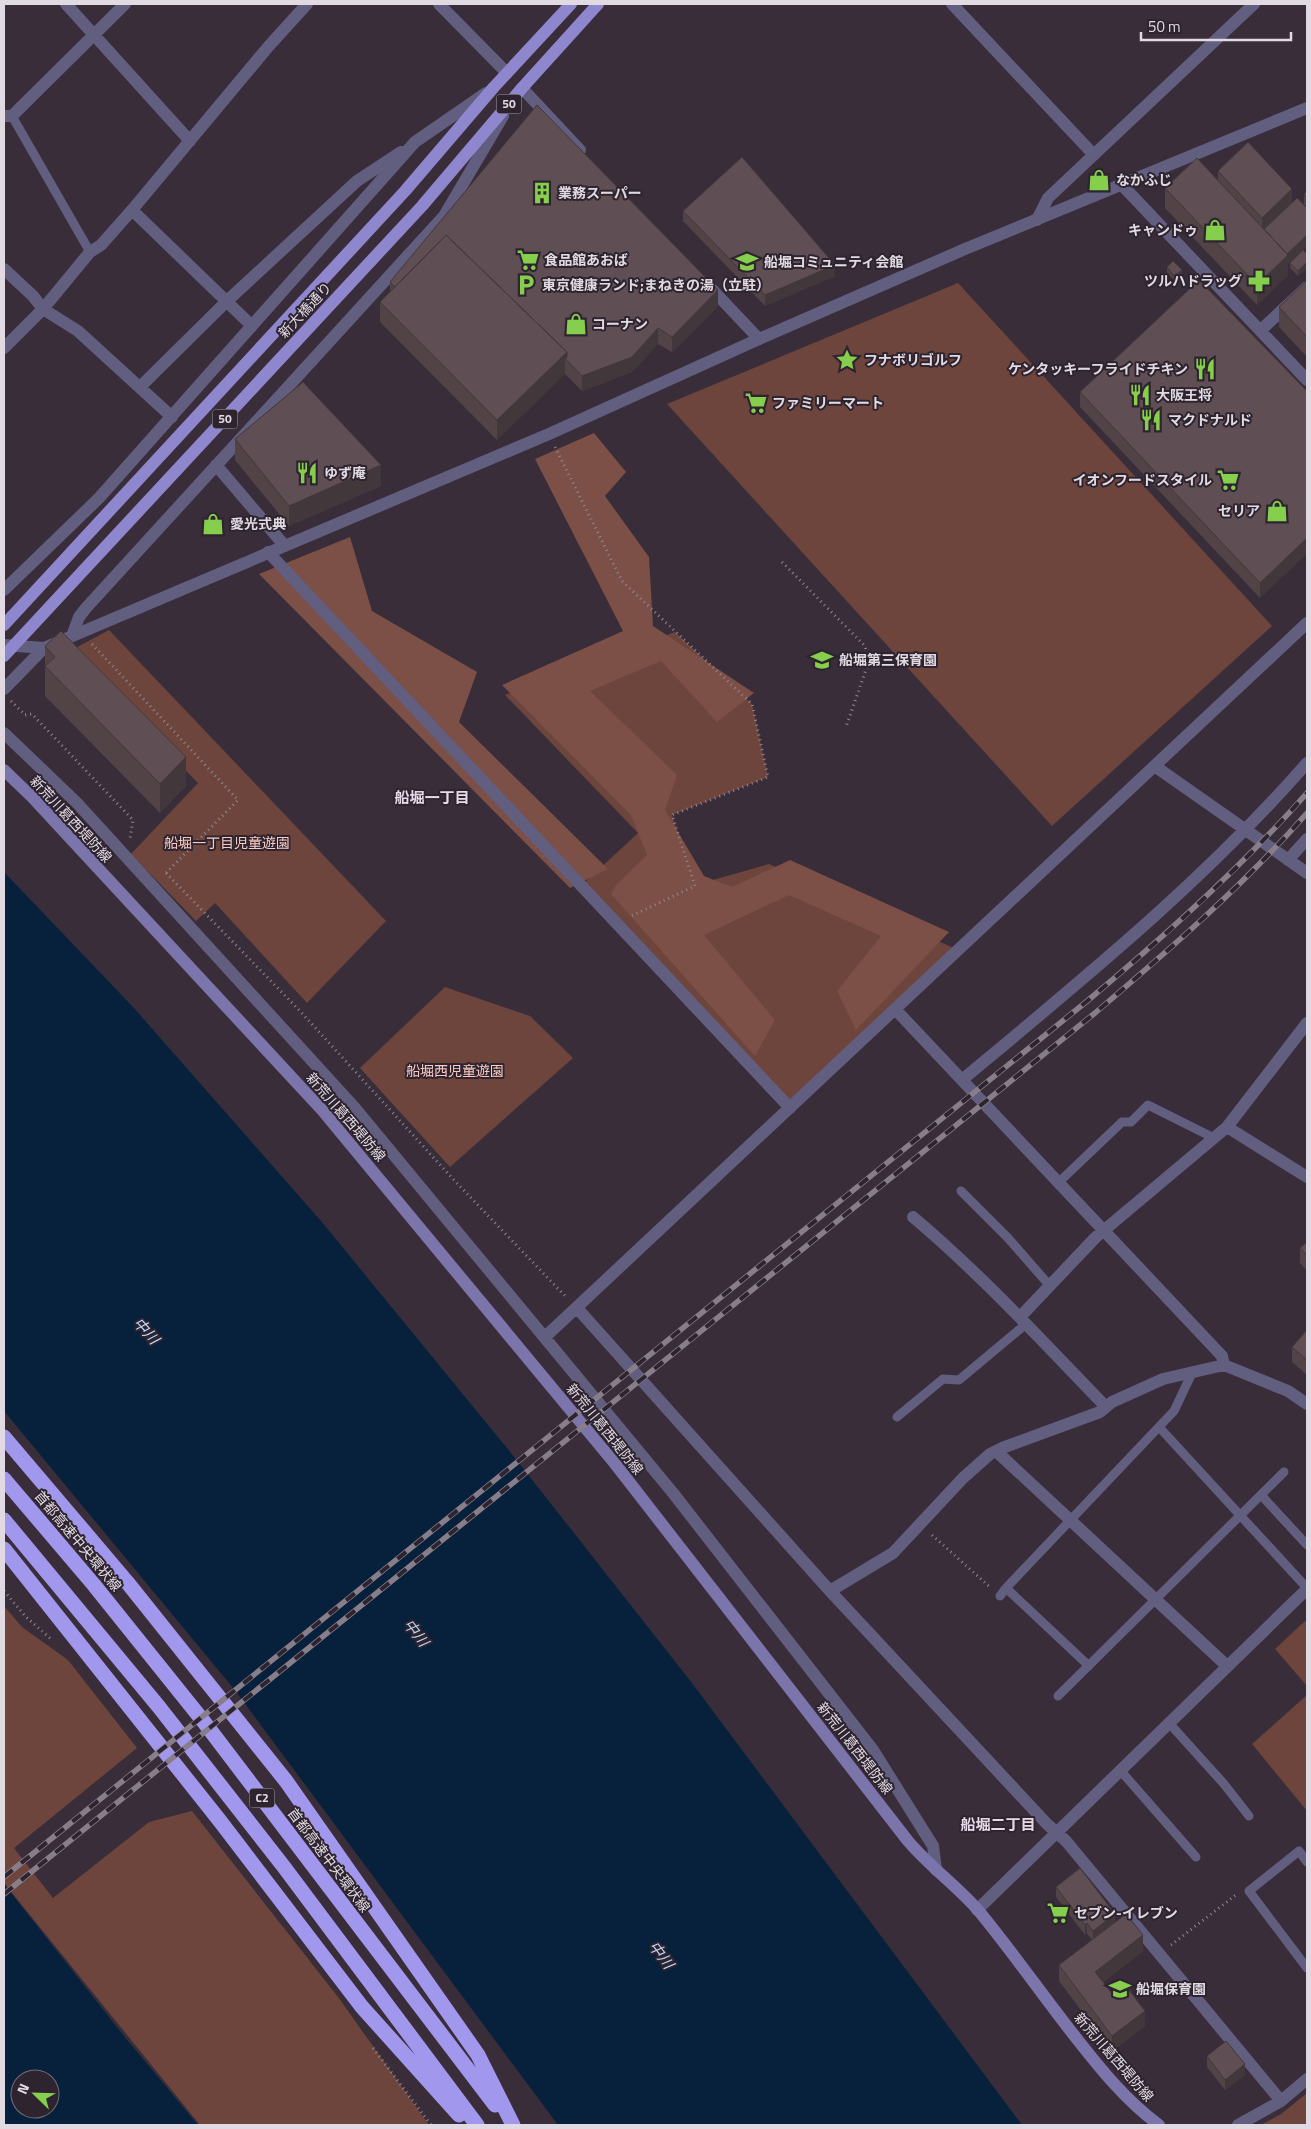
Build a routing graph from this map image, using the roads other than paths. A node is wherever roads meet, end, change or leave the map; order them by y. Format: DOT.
graph roads {
  1 [pos="66,4"];
  2 [pos="125,4"];
  3 [pos="307,4"];
  4 [pos="439,4"];
  5 [pos="571,4"];
  6 [pos="598,4"];
  7 [pos="952,4"];
  8 [pos="1254,4"];
  9 [pos="94,35"];
  10 [pos="507,73"];
  11 [pos="494,87"];
  12 [pos="522,88"];
  13 [pos="513,99"];
  14 [pos="1307,108"];
  15 [pos="8,116"];
  16 [pos="190,141"];
  17 [pos="415,142"];
  18 [pos="1094,155"];
  19 [pos="589,159"];
  20 [pos="1122,185"];
  21 [pos="132,210"];
  22 [pos="1037,220"];
  23 [pos="90,252"];
  24 [pos="4,269"];
  25 [pos="700,278"];
  26 [pos="1307,287"];
  27 [pos="227,301"];
  28 [pos="43,309"];
  29 [pos="252,326"];
  30 [pos="1261,330"];
  31 [pos="759,339"];
  32 [pos="4,348"];
  33 [pos="1307,380"];
  34 [pos="140,388"];
  35 [pos="172,417"];
  36 [pos="216,464"];
  37 [pos="284,545"];
  38 [pos="268,552"];
  39 [pos="4,590"];
  40 [pos="7,622"];
  41 [pos="1307,623"];
  42 [pos="76,634"];
  43 [pos="4,645"];
  44 [pos="44,648"];
  45 [pos="4,656"];
  46 [pos="4,689"];
  47 [pos="4,733"];
  48 [pos="1307,763"];
  49 [pos="1156,766"];
  50 [pos="4,770"];
  51 [pos="1245,830"];
  52 [pos="1307,839"];
  53 [pos="1288,860"];
  54 [pos="1307,873"];
  55 [pos="895,1009"];
  56 [pos="1307,1023"];
  57 [pos="962,1080"];
  58 [pos="790,1108"];
  59 [pos="1227,1127"];
  60 [pos="1214,1138"];
  61 [pos="1307,1177"];
  62 [pos="1058,1183"];
  63 [pos="961,1191"];
  64 [pos="913,1217"];
  65 [pos="1104,1231"];
  66 [pos="1050,1286"];
  67 [pos="577,1308"];
  68 [pos="1023,1321"];
  69 [pos="545,1337"];
  70 [pos="1224,1364"];
  71 [pos="1192,1373"];
  72 [pos="1307,1404"];
  73 [pos="1106,1407"];
  74 [pos="897,1417"];
  75 [pos="1159,1427"];
  76 [pos="4,1437"];
  77 [pos="996,1451"];
  78 [pos="1284,1472"];
  79 [pos="4,1479"];
  80 [pos="1261,1495"];
  81 [pos="1240,1515"];
  82 [pos="4,1520"];
  83 [pos="1071,1520"];
  84 [pos="1307,1545"];
  85 [pos="4,1549"];
  86 [pos="1307,1588"];
  87 [pos="830,1591"];
  88 [pos="1156,1599"];
  89 [pos="1089,1666"];
  90 [pos="1228,1666"];
  91 [pos="1058,1696"];
  92 [pos="1169,1723"];
  93 [pos="1120,1770"];
  94 [pos="1249,1816"];
  95 [pos="1056,1833"];
  96 [pos="1196,1857"];
  97 [pos="1307,1862"];
  98 [pos="936,1870"];
  99 [pos="977,1910"];
  100 [pos="1307,1968"];
  101 [pos="1307,2079"];
  102 [pos="1281,2101"];
  103 [pos="468,2125"];
  104 [pos="477,2125"];
  105 [pos="512,2125"];
  106 [pos="1159,2125"];
  107 [pos="1238,2125"];
  1 -- 9 [label="street"];
  2 -- 9 [label="street"];
  3 -- 16 [label="street"];
  4 -- 10 [label="street"];
  5 -- 10 [label="main road, 新大橋通り / 50"];
  6 -- 12 [label="main road, 新大橋通り / 50"];
  7 -- 18 [label="street"];
  8 -- 18 [label="street"];
  9 -- 15 [label="street"];
  9 -- 16 [label="street"];
  10 -- 11 [label="main road, 新大橋通り / 50"];
  11 -- 17 [label="street"];
  11 -- 40 [label="main road, 新大橋通り / 50"];
  12 -- 13 [label="main road, 新大橋通り / 50"];
  12 -- 19 [label="street"];
  13 -- 36 [label="street"];
  13 -- 45 [label="main road, 新大橋通り / 50"];
  14 -- 20 [label="street"];
  15 -- 23 [label="lane"];
  16 -- 21 [label="street"];
  17 -- 27 [label="street"];
  17 -- 29 [label="street"];
  18 -- 22 [label="street"];
  20 -- 22 [label="street"];
  20 -- 30 [label="street"];
  21 -- 23 [label="street"];
  21 -- 27 [label="street"];
  22 -- 31 [label="street"];
  23 -- 28 [label="street"];
  24 -- 28 [label="street"];
  25 -- 31 [label="street"];
  26 -- 30 [label="street"];
  27 -- 29 [label="street"];
  27 -- 34 [label="street"];
  28 -- 32 [label="street"];
  28 -- 34 [label="street"];
  29 -- 35 [label="street"];
  30 -- 33 [label="street"];
  31 -- 37 [label="street"];
  34 -- 35 [label="street"];
  35 -- 39 [label="street"];
  36 -- 37 [label="street"];
  36 -- 42 [label="street"];
  37 -- 38 [label="street"];
  38 -- 42 [label="street"];
  38 -- 58 [label="street"];
  41 -- 49 [label="street"];
  42 -- 44 [label="street"];
  43 -- 44 [label="street"];
  44 -- 46 [label="street"];
  47 -- 69 [label="street"];
  48 -- 51 [label="street"];
  49 -- 51 [label="street"];
  49 -- 55 [label="street"];
  50 -- 98 [label="main road, 新荒川葛西堤防線"];
  51 -- 53 [label="street"];
  51 -- 57 [label="street"];
  52 -- 53 [label="street"];
  53 -- 54 [label="street"];
  55 -- 57 [label="street"];
  55 -- 58 [label="street"];
  56 -- 59 [label="street"];
  57 -- 62 [label="street"];
  58 -- 67 [label="street"];
  59 -- 60 [label="street"];
  59 -- 61 [label="street"];
  60 -- 62 [label="lane"];
  60 -- 65 [label="street"];
  62 -- 65 [label="street"];
  63 -- 66 [label="lane"];
  64 -- 68 [label="street"];
  65 -- 66 [label="street"];
  65 -- 70 [label="street"];
  66 -- 68 [label="street"];
  67 -- 69 [label="street"];
  67 -- 87 [label="street"];
  68 -- 73 [label="street"];
  68 -- 74 [label="lane"];
  69 -- 98 [label="street"];
  70 -- 71 [label="street"];
  70 -- 72 [label="street"];
  71 -- 73 [label="street"];
  71 -- 75 [label="lane"];
  73 -- 77 [label="street"];
  75 -- 81 [label="lane"];
  75 -- 83 [label="lane"];
  76 -- 105 [label="highway"];
  77 -- 83 [label="street"];
  77 -- 87 [label="street"];
  78 -- 80 [label="lane"];
  79 -- 105 [label="highway, 首都高速中央環状線 / C2"];
  80 -- 81 [label="lane"];
  80 -- 84 [label="lane"];
  81 -- 86 [label="lane"];
  81 -- 88 [label="lane"];
  82 -- 104 [label="highway, C2"];
  83 -- 88 [label="street"];
  83 -- 89 [label="lane"];
  85 -- 103 [label="highway"];
  86 -- 90 [label="street"];
  87 -- 95 [label="street"];
  88 -- 89 [label="lane"];
  88 -- 90 [label="street"];
  89 -- 91 [label="lane"];
  90 -- 92 [label="street"];
  92 -- 93 [label="street"];
  92 -- 94 [label="lane"];
  93 -- 95 [label="street"];
  93 -- 96 [label="lane"];
  95 -- 99 [label="street"];
  95 -- 102 [label="street"];
  97 -- 100 [label="lane"];
  98 -- 99 [label="main road, 新荒川葛西堤防線"];
  99 -- 106 [label="main road, 新荒川葛西堤防線"];
  101 -- 102 [label="street"];
  102 -- 107 [label="street"];
}
